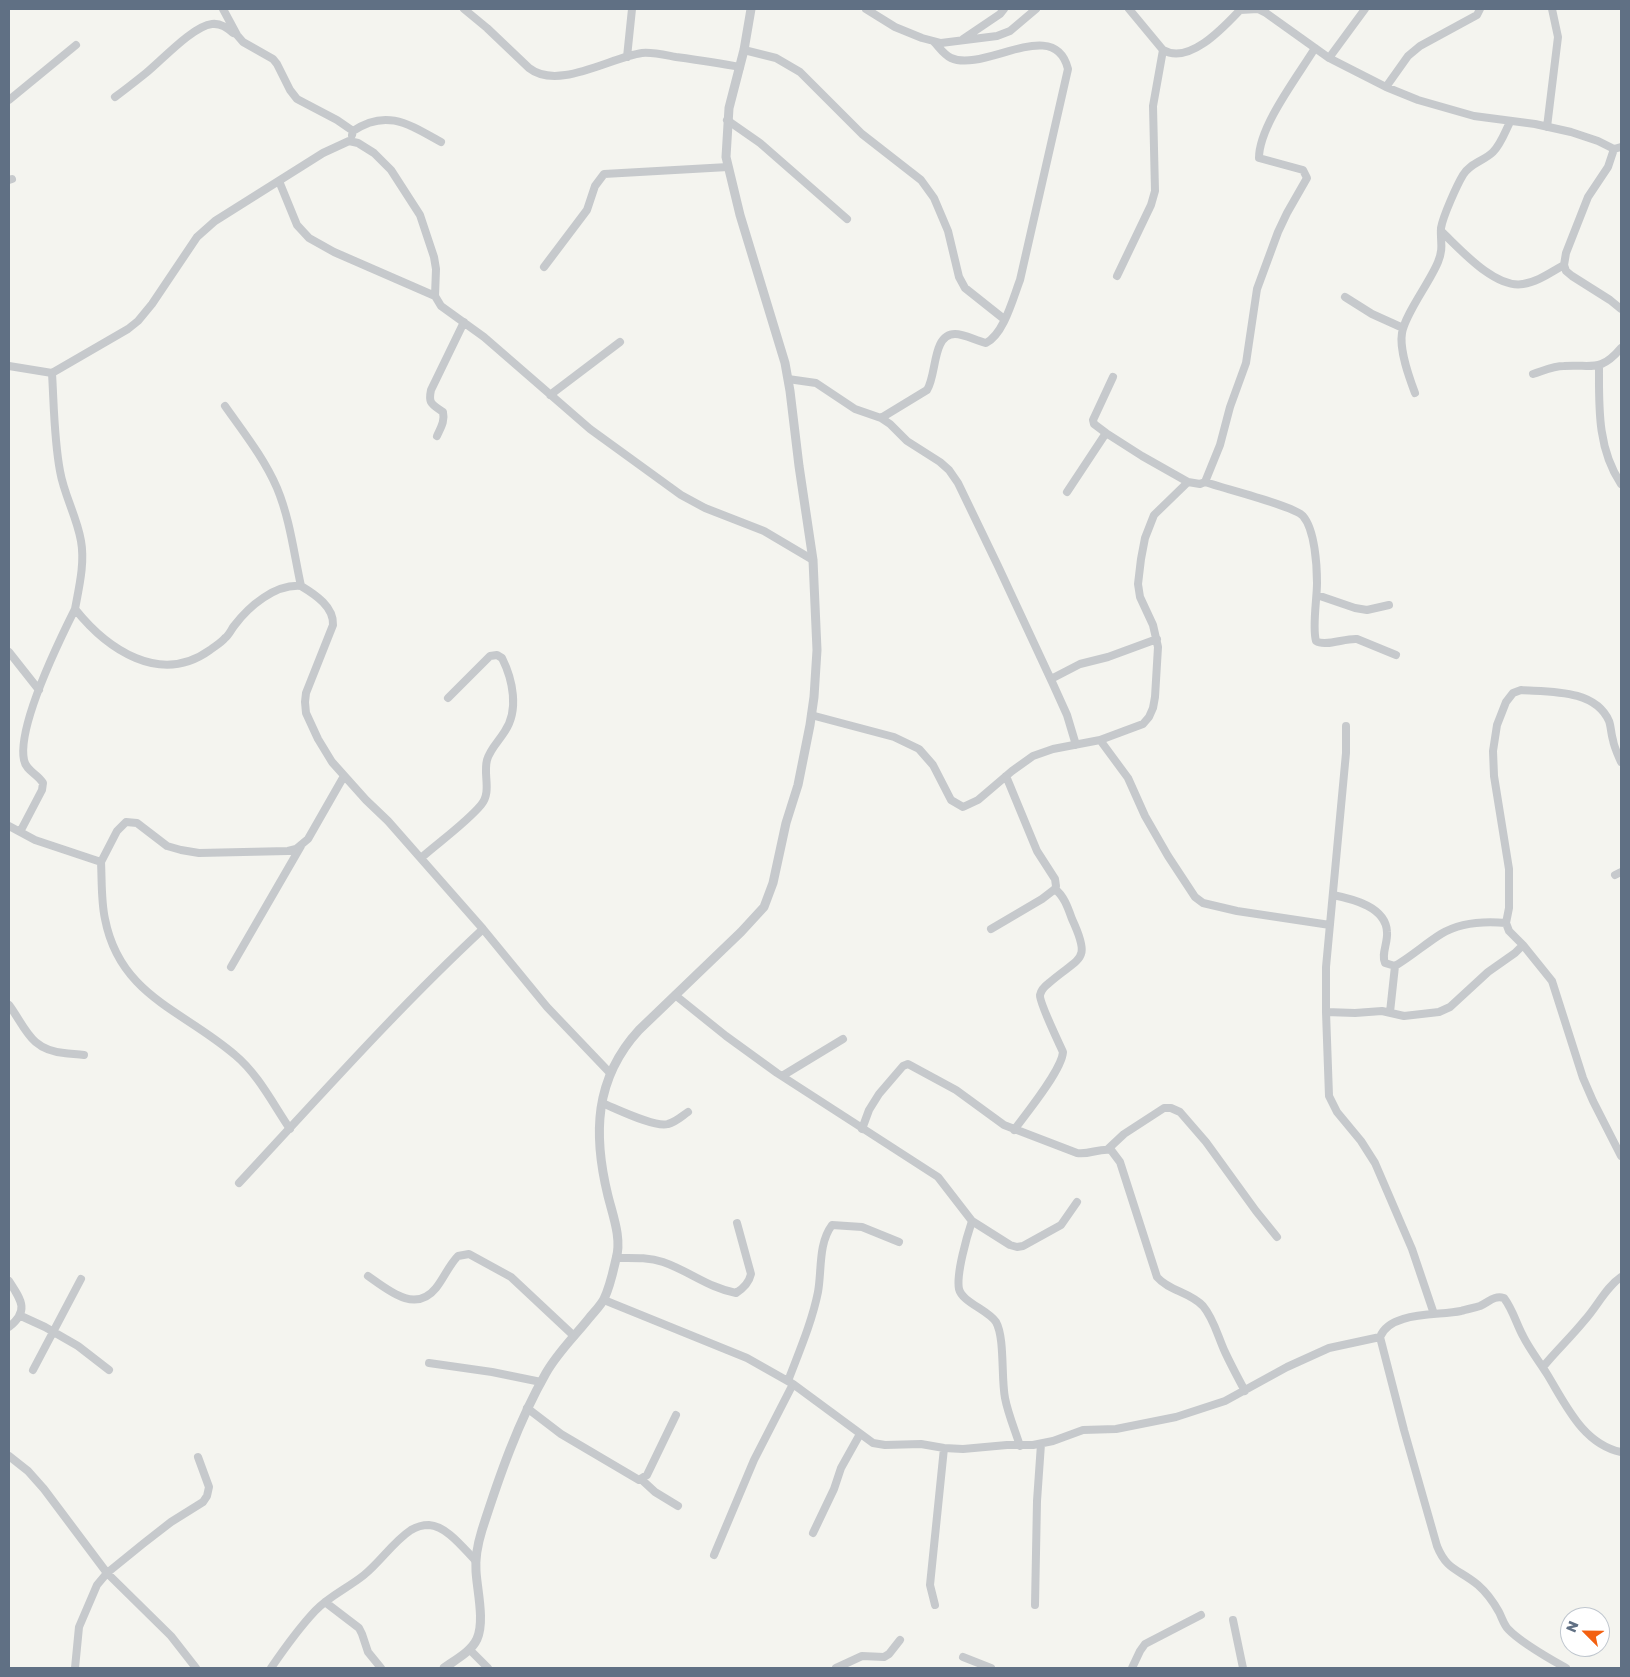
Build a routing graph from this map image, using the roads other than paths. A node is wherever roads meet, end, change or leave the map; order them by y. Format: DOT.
graph roads {
  1 [pos="223,9"];
  2 [pos="464,9"];
  3 [pos="632,9"];
  4 [pos="751,9"];
  5 [pos="866,9"];
  6 [pos="1004,9"];
  7 [pos="1036,9"];
  8 [pos="1129,9"];
  9 [pos="1365,9"];
  10 [pos="1480,9"];
  11 [pos="1552,9"];
  12 [pos="1240,10"];
  13 [pos="237,35"];
  14 [pos="962,40"];
  15 [pos="934,42"];
  16 [pos="76,45"];
  17 [pos="1315,48"];
  18 [pos="744,50"];
  19 [pos="1163,50"];
  20 [pos="627,57"];
  21 [pos="1329,58"];
  22 [pos="740,67"];
  23 [pos="1386,87"];
  24 [pos="115,97"];
  25 [pos="9,100"];
  26 [pos="727,120"];
  27 [pos="1510,122"];
  28 [pos="1547,127"];
  29 [pos="353,131"];
  30 [pos="349,141"];
  31 [pos="441,142"];
  32 [pos="1618,148"];
  33 [pos="728,167"];
  34 [pos="279,181"];
  35 [pos="847,219"];
  36 [pos="1441,231"];
  37 [pos="1564,264"];
  38 [pos="544,266"];
  39 [pos="1117,276"];
  40 [pos="435,296"];
  41 [pos="1346,297"];
  42 [pos="1621,309"];
  43 [pos="1004,319"];
  44 [pos="464,322"];
  45 [pos="1403,328"];
  46 [pos="620,342"];
  47 [pos="1621,348"];
  48 [pos="1599,365"];
  49 [pos="9,366"];
  50 [pos="52,373"];
  51 [pos="1533,374"];
  52 [pos="1113,377"];
  53 [pos="788,379"];
  54 [pos="1415,393"];
  55 [pos="550,395"];
  56 [pos="225,406"];
  57 [pos="880,418"];
  58 [pos="1106,433"];
  59 [pos="436,436"];
  60 [pos="1188,482"];
  61 [pos="1205,482"];
  62 [pos="1621,484"];
  63 [pos="1067,492"];
  64 [pos="814,560"];
  65 [pos="301,586"];
  66 [pos="1317,595"];
  67 [pos="1389,605"];
  68 [pos="75,609"];
  69 [pos="1157,639"];
  70 [pos="9,652"];
  71 [pos="1396,655"];
  72 [pos="1051,679"];
  73 [pos="39,690"];
  74 [pos="448,698"];
  75 [pos="811,715"];
  76 [pos="1346,726"];
  77 [pos="1100,740"];
  78 [pos="1076,745"];
  79 [pos="1621,762"];
  80 [pos="344,776"];
  81 [pos="1006,776"];
  82 [pos="9,826"];
  83 [pos="20,832"];
  84 [pos="302,846"];
  85 [pos="421,858"];
  86 [pos="101,862"];
  87 [pos="1055,889"];
  88 [pos="1333,895"];
  89 [pos="1506,923"];
  90 [pos="1330,925"];
  91 [pos="483,929"];
  92 [pos="991,930"];
  93 [pos="1523,945"];
  94 [pos="1395,966"];
  95 [pos="231,967"];
  96 [pos="675,995"];
  97 [pos="9,1005"];
  98 [pos="1326,1012"];
  99 [pos="1390,1012"];
  100 [pos="843,1039"];
  101 [pos="84,1055"];
  102 [pos="610,1073"];
  103 [pos="782,1076"];
  104 [pos="602,1103"];
  105 [pos="688,1112"];
  106 [pos="290,1128"];
  107 [pos="862,1129"];
  108 [pos="1014,1130"];
  109 [pos="1108,1149"];
  110 [pos="1621,1156"];
  111 [pos="239,1183"];
  112 [pos="1077,1202"];
  113 [pos="972,1221"];
  114 [pos="738,1223"];
  115 [pos="1277,1237"];
  116 [pos="899,1242"];
  117 [pos="616,1258"];
  118 [pos="368,1276"];
  119 [pos="1621,1277"];
  120 [pos="81,1279"];
  121 [pos="9,1281"];
  122 [pos="604,1300"];
  123 [pos="1434,1314"];
  124 [pos="21,1316"];
  125 [pos="9,1327"];
  126 [pos="52,1331"];
  127 [pos="574,1336"];
  128 [pos="1380,1337"];
  129 [pos="430,1363"];
  130 [pos="1542,1367"];
  131 [pos="33,1370"];
  132 [pos="109,1370"];
  133 [pos="541,1382"];
  134 [pos="791,1383"];
  135 [pos="1245,1391"];
  136 [pos="526,1412"];
  137 [pos="676,1416"];
  138 [pos="860,1434"];
  139 [pos="1041,1444"];
  140 [pos="1020,1446"];
  141 [pos="944,1448"];
  142 [pos="1621,1452"];
  143 [pos="9,1456"];
  144 [pos="198,1457"];
  145 [pos="642,1480"];
  146 [pos="678,1506"];
  147 [pos="813,1533"];
  148 [pos="714,1555"];
  149 [pos="476,1561"];
  150 [pos="107,1573"];
  151 [pos="325,1602"];
  152 [pos="934,1605"];
  153 [pos="1035,1605"];
  154 [pos="1201,1615"];
  155 [pos="1233,1620"];
  156 [pos="900,1640"];
  157 [pos="470,1650"];
  158 [pos="962,1657"];
  159 [pos="75,1668"];
  160 [pos="196,1668"];
  161 [pos="271,1668"];
  162 [pos="381,1668"];
  163 [pos="444,1668"];
  164 [pos="488,1668"];
  165 [pos="836,1668"];
  166 [pos="991,1668"];
  167 [pos="1132,1668"];
  168 [pos="1243,1668"];
  169 [pos="1566,1668"];
  1 -- 13 [label="street"];
  2 -- 20 [label="street"];
  3 -- 20 [label="street"];
  4 -- 18 [label="street"];
  5 -- 15 [label="street"];
  6 -- 14 [label="street"];
  7 -- 14 [label="street"];
  8 -- 19 [label="street"];
  9 -- 21 [label="street"];
  10 -- 23 [label="street"];
  11 -- 28 [label="street"];
  12 -- 17 [label="street"];
  12 -- 19 [label="street"];
  13 -- 24 [label="street"];
  13 -- 29 [label="street"];
  14 -- 15 [label="street"];
  15 -- 43 [label="street"];
  16 -- 25 [label="street"];
  17 -- 21 [label="street"];
  17 -- 61 [label="street"];
  18 -- 22 [label="street"];
  18 -- 43 [label="street"];
  19 -- 39 [label="street"];
  20 -- 22 [label="street"];
  21 -- 23 [label="street"];
  22 -- 26 [label="street"];
  23 -- 27 [label="street"];
  26 -- 33 [label="street"];
  26 -- 35 [label="street"];
  27 -- 28 [label="street"];
  27 -- 36 [label="street"];
  28 -- 32 [label="street"];
  29 -- 30 [label="street"];
  29 -- 31 [label="street"];
  30 -- 34 [label="street"];
  30 -- 40 [label="street"];
  32 -- 37 [label="street"];
  33 -- 38 [label="street"];
  33 -- 53 [label="street"];
  34 -- 40 [label="street"];
  34 -- 50 [label="street"];
  36 -- 37 [label="street"];
  36 -- 45 [label="street"];
  37 -- 42 [label="street"];
  40 -- 44 [label="street"];
  41 -- 45 [label="street"];
  43 -- 57 [label="street"];
  44 -- 55 [label="street"];
  44 -- 59 [label="street"];
  45 -- 54 [label="street"];
  46 -- 55 [label="street"];
  47 -- 48 [label="street"];
  48 -- 51 [label="street"];
  48 -- 62 [label="street"];
  49 -- 50 [label="street"];
  50 -- 68 [label="street"];
  52 -- 58 [label="street"];
  53 -- 57 [label="street"];
  53 -- 64 [label="street"];
  55 -- 64 [label="street"];
  56 -- 65 [label="street"];
  57 -- 72 [label="street"];
  58 -- 60 [label="street"];
  58 -- 63 [label="street"];
  60 -- 61 [label="street"];
  60 -- 69 [label="street"];
  61 -- 66 [label="street"];
  64 -- 75 [label="street"];
  65 -- 68 [label="street"];
  65 -- 80 [label="street"];
  66 -- 67 [label="street"];
  66 -- 71 [label="street"];
  68 -- 73 [label="street"];
  69 -- 72 [label="street"];
  69 -- 77 [label="street"];
  70 -- 73 [label="street"];
  72 -- 78 [label="street"];
  73 -- 83 [label="street"];
  74 -- 85 [label="street"];
  75 -- 81 [label="street"];
  75 -- 96 [label="street"];
  76 -- 88 [label="street"];
  77 -- 78 [label="street"];
  77 -- 90 [label="street"];
  78 -- 81 [label="street"];
  79 -- 89 [label="street"];
  80 -- 84 [label="street"];
  80 -- 85 [label="street"];
  81 -- 87 [label="street"];
  82 -- 83 [label="street"];
  83 -- 86 [label="street"];
  84 -- 86 [label="street"];
  84 -- 95 [label="street"];
  85 -- 91 [label="street"];
  86 -- 106 [label="street"];
  87 -- 92 [label="street"];
  87 -- 108 [label="street"];
  88 -- 90 [label="street"];
  88 -- 94 [label="street"];
  89 -- 93 [label="street"];
  89 -- 94 [label="street"];
  90 -- 98 [label="street"];
  91 -- 102 [label="street"];
  91 -- 106 [label="street"];
  93 -- 99 [label="street"];
  93 -- 110 [label="street"];
  94 -- 99 [label="street"];
  96 -- 102 [label="street"];
  96 -- 103 [label="street"];
  97 -- 101 [label="street"];
  98 -- 99 [label="street"];
  98 -- 123 [label="street"];
  100 -- 103 [label="street"];
  102 -- 104 [label="street"];
  103 -- 107 [label="street"];
  104 -- 105 [label="street"];
  104 -- 117 [label="street"];
  106 -- 111 [label="street"];
  107 -- 108 [label="street"];
  107 -- 113 [label="street"];
  108 -- 109 [label="street"];
  109 -- 115 [label="street"];
  109 -- 135 [label="street"];
  112 -- 113 [label="street"];
  113 -- 140 [label="street"];
  114 -- 117 [label="street"];
  116 -- 134 [label="street"];
  117 -- 122 [label="street"];
  118 -- 127 [label="street"];
  119 -- 130 [label="street"];
  120 -- 126 [label="street"];
  121 -- 124 [label="street"];
  122 -- 127 [label="street"];
  122 -- 134 [label="street"];
  123 -- 128 [label="street"];
  123 -- 130 [label="street"];
  124 -- 125 [label="street"];
  124 -- 126 [label="street"];
  126 -- 131 [label="street"];
  126 -- 132 [label="street"];
  127 -- 133 [label="street"];
  128 -- 135 [label="street"];
  128 -- 169 [label="street"];
  129 -- 133 [label="street"];
  130 -- 142 [label="street"];
  133 -- 136 [label="street"];
  134 -- 138 [label="street"];
  134 -- 148 [label="street"];
  135 -- 139 [label="street"];
  136 -- 145 [label="street"];
  136 -- 149 [label="street"];
  137 -- 145 [label="street"];
  138 -- 141 [label="street"];
  138 -- 147 [label="street"];
  139 -- 140 [label="street"];
  139 -- 153 [label="street"];
  140 -- 141 [label="street"];
  141 -- 152 [label="street"];
  143 -- 150 [label="street"];
  144 -- 150 [label="street"];
  145 -- 146 [label="street"];
  149 -- 151 [label="street"];
  149 -- 157 [label="street"];
  150 -- 159 [label="street"];
  150 -- 160 [label="street"];
  151 -- 161 [label="street"];
  151 -- 162 [label="street"];
  154 -- 167 [label="street"];
  155 -- 168 [label="street"];
  156 -- 165 [label="street"];
  157 -- 163 [label="street"];
  157 -- 164 [label="street"];
  158 -- 166 [label="street"];
}
